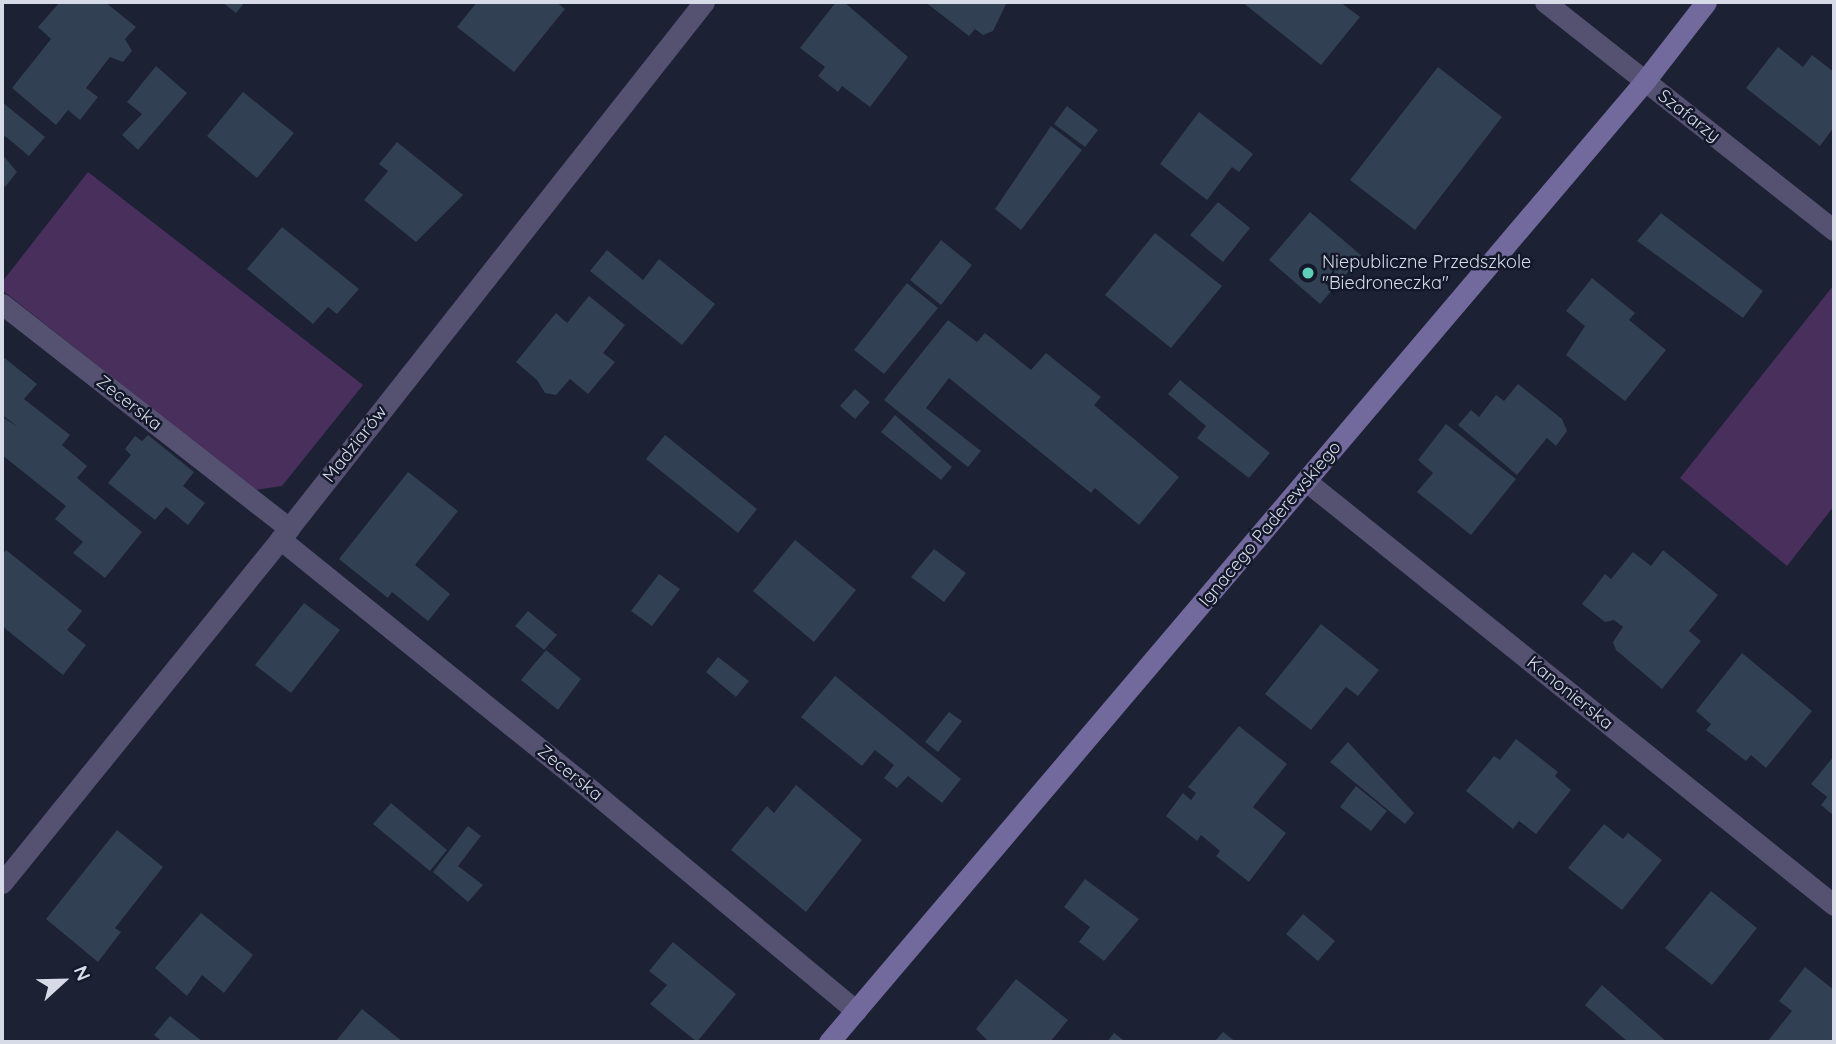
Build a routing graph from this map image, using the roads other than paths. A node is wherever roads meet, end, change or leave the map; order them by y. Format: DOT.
graph roads {
  1 [pos="704,2"];
  2 [pos="1545,2"];
  3 [pos="1706,2"];
  4 [pos="1644,82"];
  5 [pos="1834,230"];
  6 [pos="2,304"];
  7 [pos="1306,481"];
  8 [pos="284,534"];
  9 [pos="2,883"];
  10 [pos="1834,905"];
  11 [pos="856,1011"];
  12 [pos="829,1042"];
  1 -- 8 [label="street, Madziarów"];
  2 -- 4 [label="street, Szafarzy"];
  3 -- 4 [label="street, Ignacego Paderewskiego"];
  4 -- 5 [label="street, Szafarzy"];
  4 -- 7 [label="street, Ignacego Paderewskiego"];
  6 -- 8 [label="street, Zecerska"];
  7 -- 10 [label="street, Kanonierska"];
  7 -- 11 [label="street, Ignacego Paderewskiego"];
  8 -- 9 [label="street, Madziarów"];
  8 -- 11 [label="street, Zecerska"];
  11 -- 12 [label="street, Ignacego Paderewskiego"];
}
